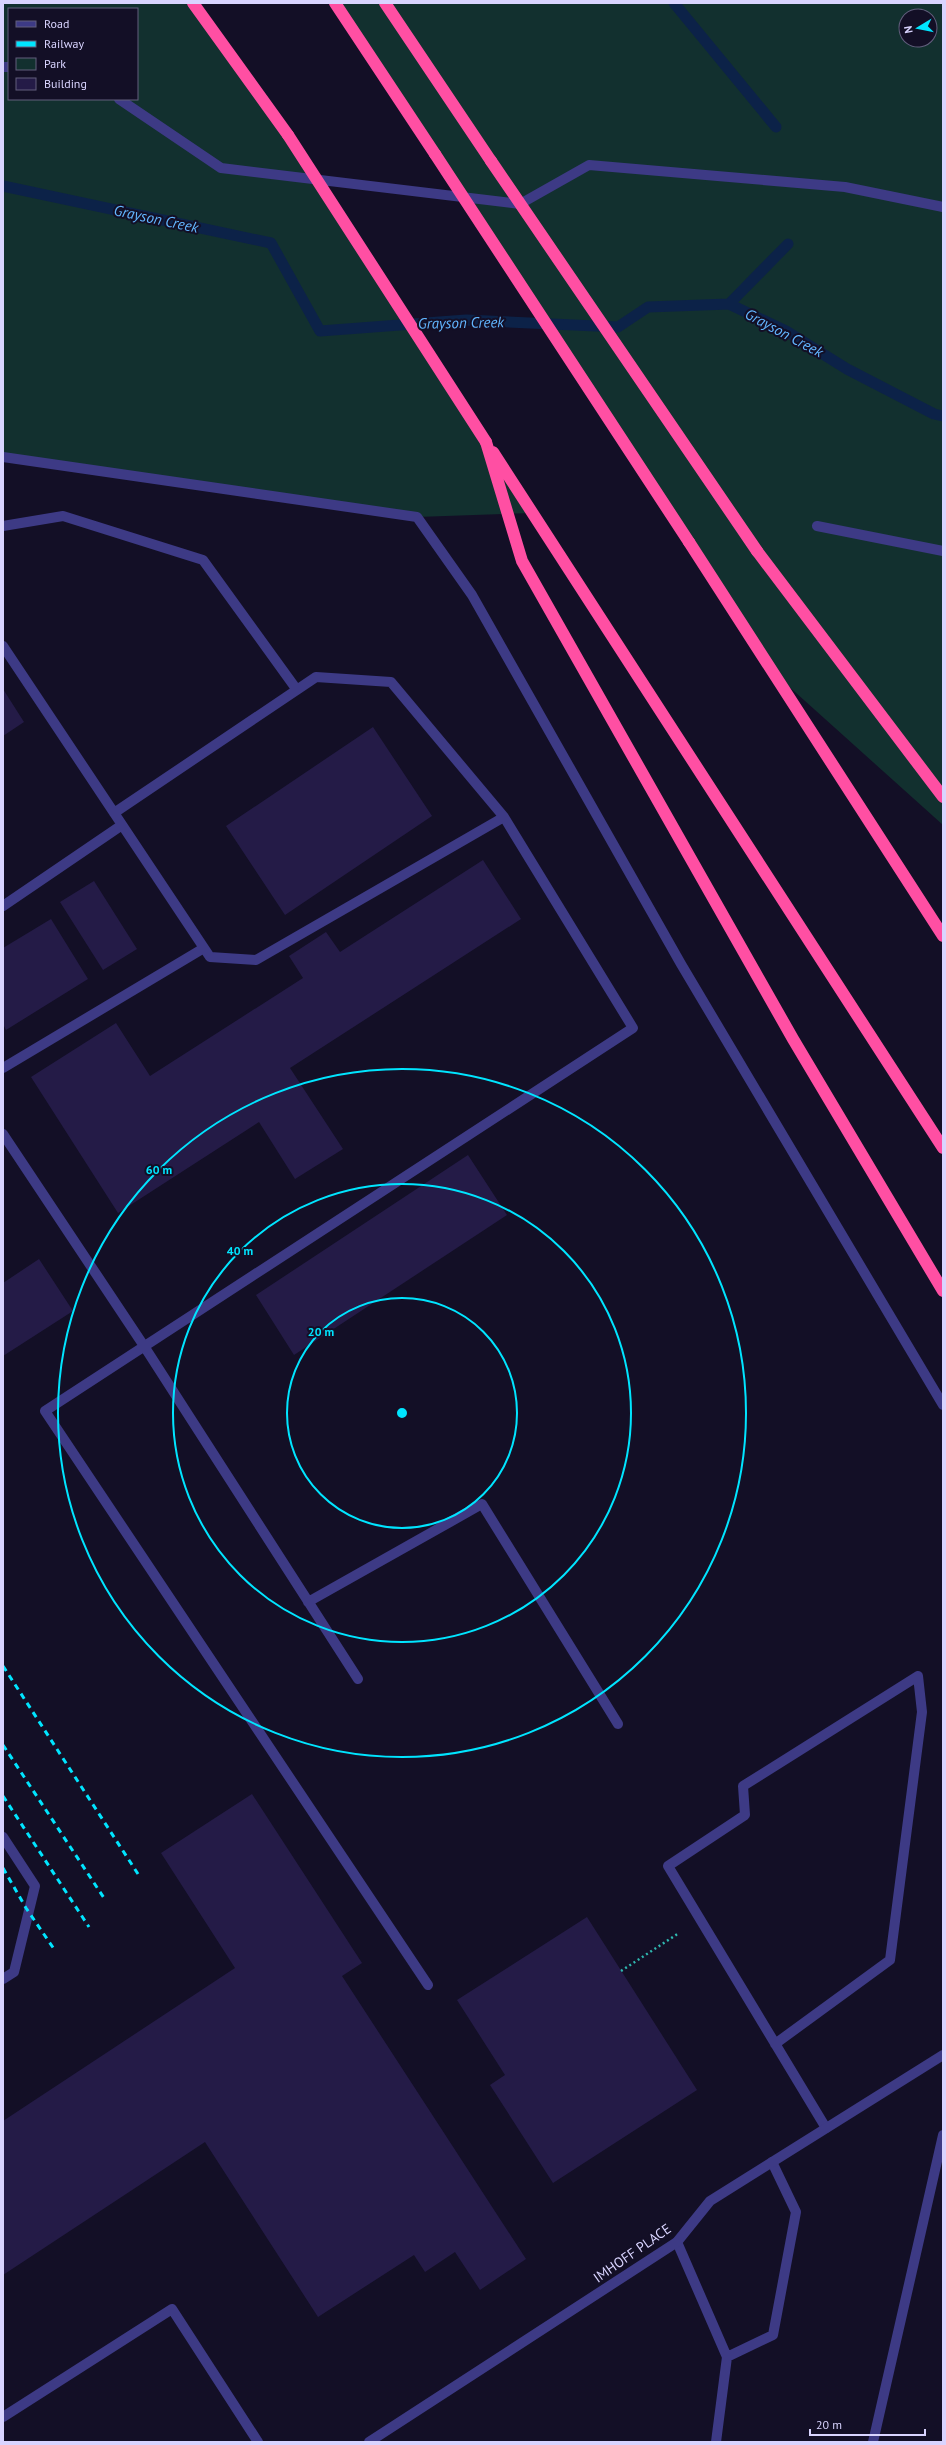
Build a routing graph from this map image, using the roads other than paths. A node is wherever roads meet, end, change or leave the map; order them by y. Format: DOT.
graph roads {
  1 [pos="193,3"];
  2 [pos="335,3"];
  3 [pos="385,3"];
  4 [pos="121,100"];
  5 [pos="943,207"];
  6 [pos="486,442"];
  7 [pos="3,457"];
  8 [pos="3,526"];
  9 [pos="817,526"];
  10 [pos="943,551"];
  11 [pos="3,646"];
  12 [pos="297,690"];
  13 [pos="943,797"];
  14 [pos="114,813"];
  15 [pos="504,817"];
  16 [pos="122,825"];
  17 [pos="3,906"];
  18 [pos="943,936"];
  19 [pos="204,948"];
  20 [pos="3,1068"];
  21 [pos="3,1134"];
  22 [pos="943,1148"];
  23 [pos="943,1291"];
  24 [pos="144,1346"];
  25 [pos="943,1405"];
  26 [pos="308,1602"];
  27 [pos="358,1680"];
  28 [pos="618,1724"];
  29 [pos="3,1837"];
  30 [pos="3,1979"];
  31 [pos="428,1985"];
  32 [pos="776,2044"];
  33 [pos="943,2055"];
  34 [pos="826,2128"];
  35 [pos="943,2135"];
  36 [pos="772,2162"];
  37 [pos="677,2242"];
  38 [pos="727,2357"];
  39 [pos="3,2417"];
  40 [pos="258,2442"];
  41 [pos="370,2442"];
  42 [pos="716,2442"];
  43 [pos="873,2442"];
  1 -- 6 [label="highway, bridge"];
  2 -- 18 [label="highway, bridge"];
  3 -- 13 [label="highway, bridge"];
  4 -- 5 [label="street"];
  6 -- 22 [label="highway"];
  6 -- 23 [label="highway"];
  7 -- 25 [label="street"];
  8 -- 12 [label="street"];
  9 -- 10 [label="street"];
  11 -- 14 [label="street"];
  12 -- 14 [label="street"];
  12 -- 15 [label="street"];
  14 -- 16 [label="street"];
  15 -- 19 [label="street"];
  15 -- 24 [label="street"];
  16 -- 17 [label="street"];
  16 -- 19 [label="street"];
  19 -- 20 [label="street"];
  21 -- 24 [label="street"];
  24 -- 26 [label="street"];
  24 -- 31 [label="street"];
  26 -- 27 [label="street"];
  26 -- 28 [label="street"];
  29 -- 30 [label="street"];
  32 -- 32 [label="street"];
  32 -- 34 [label="street"];
  33 -- 34 [label="street, IMHOFF PLACE"];
  34 -- 36 [label="street, IMHOFF PLACE"];
  35 -- 43 [label="street"];
  36 -- 37 [label="street, IMHOFF PLACE"];
  36 -- 38 [label="street"];
  37 -- 38 [label="street"];
  37 -- 41 [label="street, IMHOFF PLACE"];
  38 -- 42 [label="street"];
  39 -- 40 [label="street"];
}
